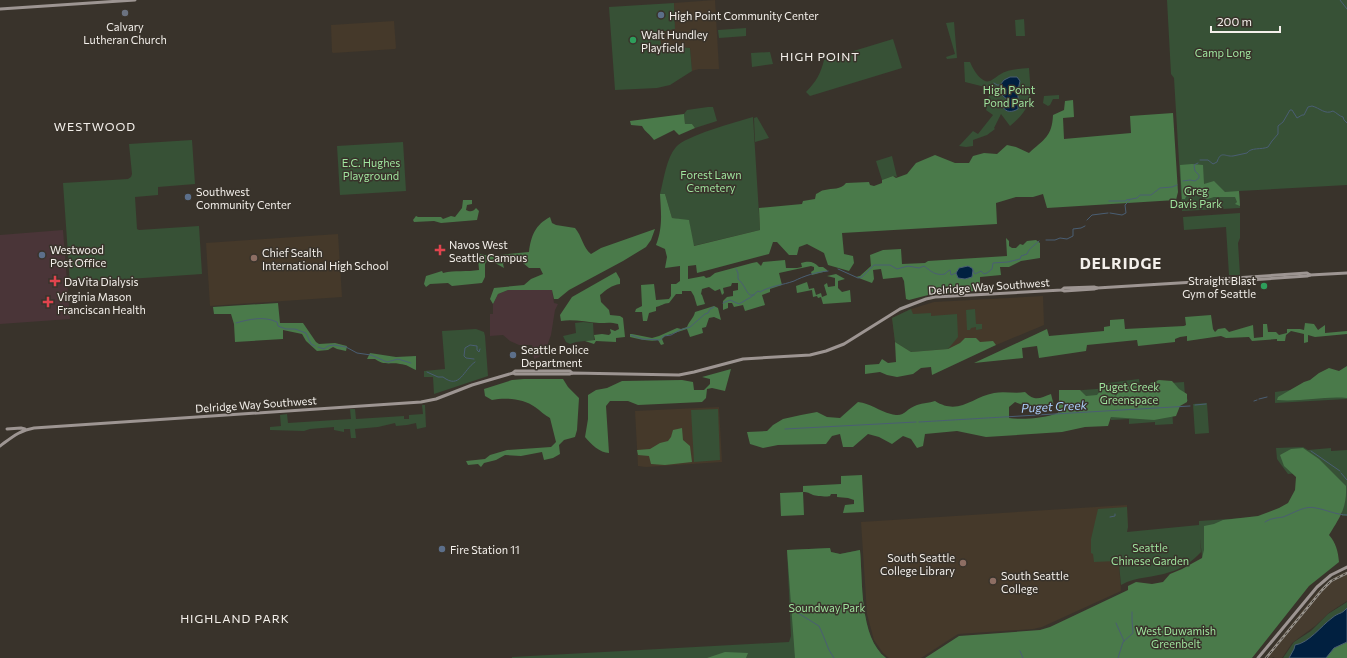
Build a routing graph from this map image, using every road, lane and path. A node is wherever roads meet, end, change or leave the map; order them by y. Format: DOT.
graph roads {
  1 [pos="135,0"];
  2 [pos="0,9"];
  3 [pos="1347,273"];
  4 [pos="530,370"];
  5 [pos="513,373"];
  6 [pos="525,373"];
  7 [pos="572,373"];
  8 [pos="7,429"];
  9 [pos="25,429"];
  10 [pos="0,446"];
  11 [pos="1347,568"];
  12 [pos="1258,658"];
  1 -- 2 [label="main road"];
  3 -- 7 [label="main road, Delridge Way Southwest"];
  4 -- 5 [label="main road, Delridge Way Southwest"];
  4 -- 6 [label="main road"];
  4 -- 7 [label="main road, Delridge Way Southwest"];
  5 -- 6 [label="main road, Delridge Way Southwest"];
  5 -- 9 [label="main road, Delridge Way Southwest"];
  6 -- 7 [label="main road, Delridge Way Southwest"];
  8 -- 9 [label="main road, Delridge Way Southwest"];
  9 -- 10 [label="main road"];
  11 -- 12 [label="main road"];
}
